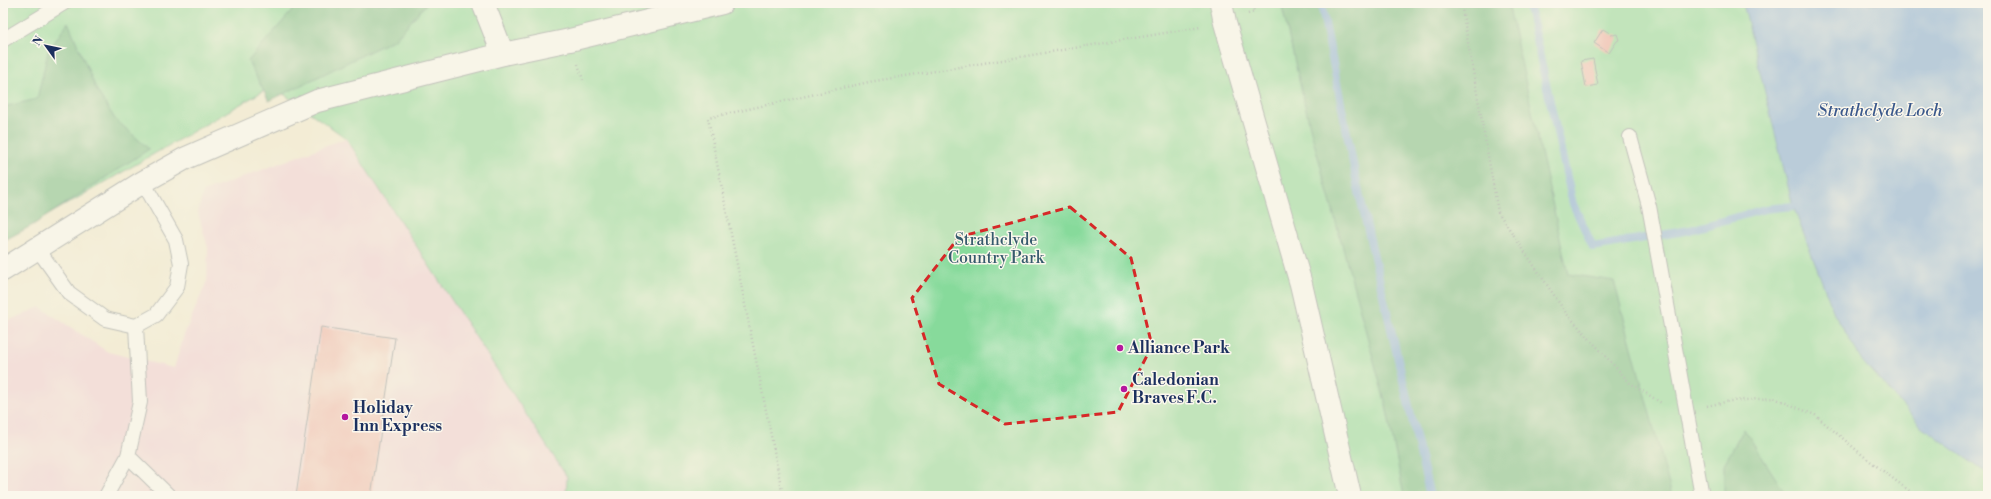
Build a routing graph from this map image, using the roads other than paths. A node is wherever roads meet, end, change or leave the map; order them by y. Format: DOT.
graph roads {
  1 [pos="64,3"];
  2 [pos="483,3"];
  3 [pos="722,3"];
  4 [pos="1223,13"];
  5 [pos="3,40"];
  6 [pos="503,54"];
  7 [pos="1630,136"];
  8 [pos="143,182"];
  9 [pos="36,248"];
  10 [pos="3,270"];
  11 [pos="136,326"];
  12 [pos="128,456"];
  13 [pos="106,496"];
  14 [pos="169,496"];
  15 [pos="1350,496"];
  16 [pos="1702,496"];
  1 -- 5 [label="lane"];
  2 -- 6 [label="street"];
  3 -- 6 [label="street"];
  4 -- 15 [label="street"];
  6 -- 8 [label="street"];
  7 -- 16 [label="lane"];
  8 -- 9 [label="street"];
  8 -- 11 [label="lane"];
  9 -- 10 [label="street"];
  9 -- 11 [label="lane"];
  11 -- 12 [label="lane"];
  12 -- 13 [label="lane"];
  12 -- 14 [label="lane"];
}
